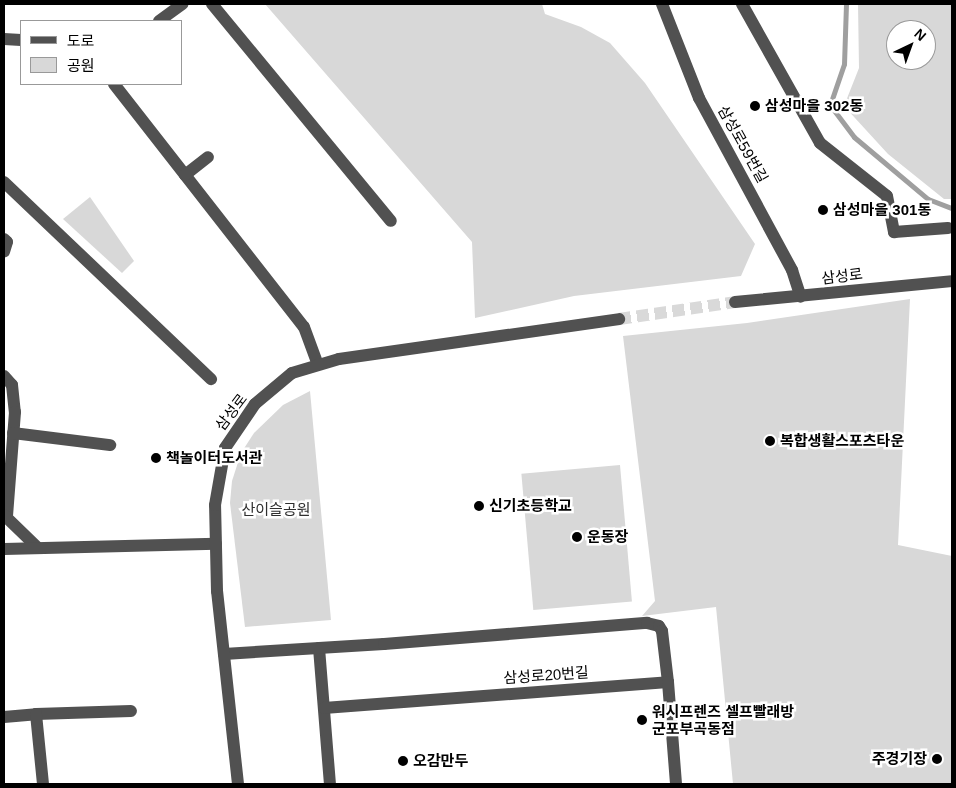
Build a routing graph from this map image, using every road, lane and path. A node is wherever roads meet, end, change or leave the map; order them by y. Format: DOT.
graph roads {
  1 [pos="182,4"];
  2 [pos="212,4"];
  3 [pos="662,4"];
  4 [pos="742,4"];
  5 [pos="160,20"];
  6 [pos="4,39"];
  7 [pos="20,40"];
  8 [pos="115,85"];
  9 [pos="208,157"];
  10 [pos="185,175"];
  11 [pos="4,182"];
  12 [pos="391,221"];
  13 [pos="948,228"];
  14 [pos="4,239"];
  15 [pos="4,252"];
  16 [pos="952,281"];
  17 [pos="801,298"];
  18 [pos="735,302"];
  19 [pos="619,319"];
  20 [pos="318,366"];
  21 [pos="4,376"];
  22 [pos="211,379"];
  23 [pos="13,432"];
  24 [pos="110,446"];
  25 [pos="5,515"];
  26 [pos="216,544"];
  27 [pos="38,548"];
  28 [pos="4,549"];
  29 [pos="319,648"];
  30 [pos="224,654"];
  31 [pos="668,682"];
  32 [pos="324,708"];
  33 [pos="131,710"];
  34 [pos="36,714"];
  35 [pos="4,717"];
  36 [pos="43,784"];
  37 [pos="238,784"];
  38 [pos="330,784"];
  39 [pos="676,784"];
  1 -- 5 [label="street"];
  2 -- 12 [label="street"];
  3 -- 17 [label="street, 삼성로59번길"];
  4 -- 13 [label="street"];
  6 -- 7 [label="street"];
  8 -- 10 [label="street"];
  9 -- 10 [label="street"];
  10 -- 20 [label="street"];
  11 -- 22 [label="street"];
  14 -- 15 [label="street"];
  16 -- 17 [label="street, 삼성로"];
  17 -- 18 [label="street, 삼성로"];
  19 -- 20 [label="street, 삼성로"];
  20 -- 26 [label="street, 삼성로"];
  21 -- 23 [label="street"];
  23 -- 24 [label="street"];
  23 -- 25 [label="street"];
  25 -- 27 [label="street"];
  26 -- 27 [label="street"];
  26 -- 30 [label="street, 삼성로"];
  27 -- 28 [label="street"];
  29 -- 30 [label="street"];
  29 -- 31 [label="street"];
  29 -- 32 [label="street"];
  30 -- 37 [label="street, 삼성로"];
  31 -- 32 [label="street, 삼성로20번길"];
  31 -- 39 [label="street"];
  32 -- 38 [label="street"];
  33 -- 34 [label="street"];
  34 -- 35 [label="street"];
  34 -- 36 [label="street"];
}
